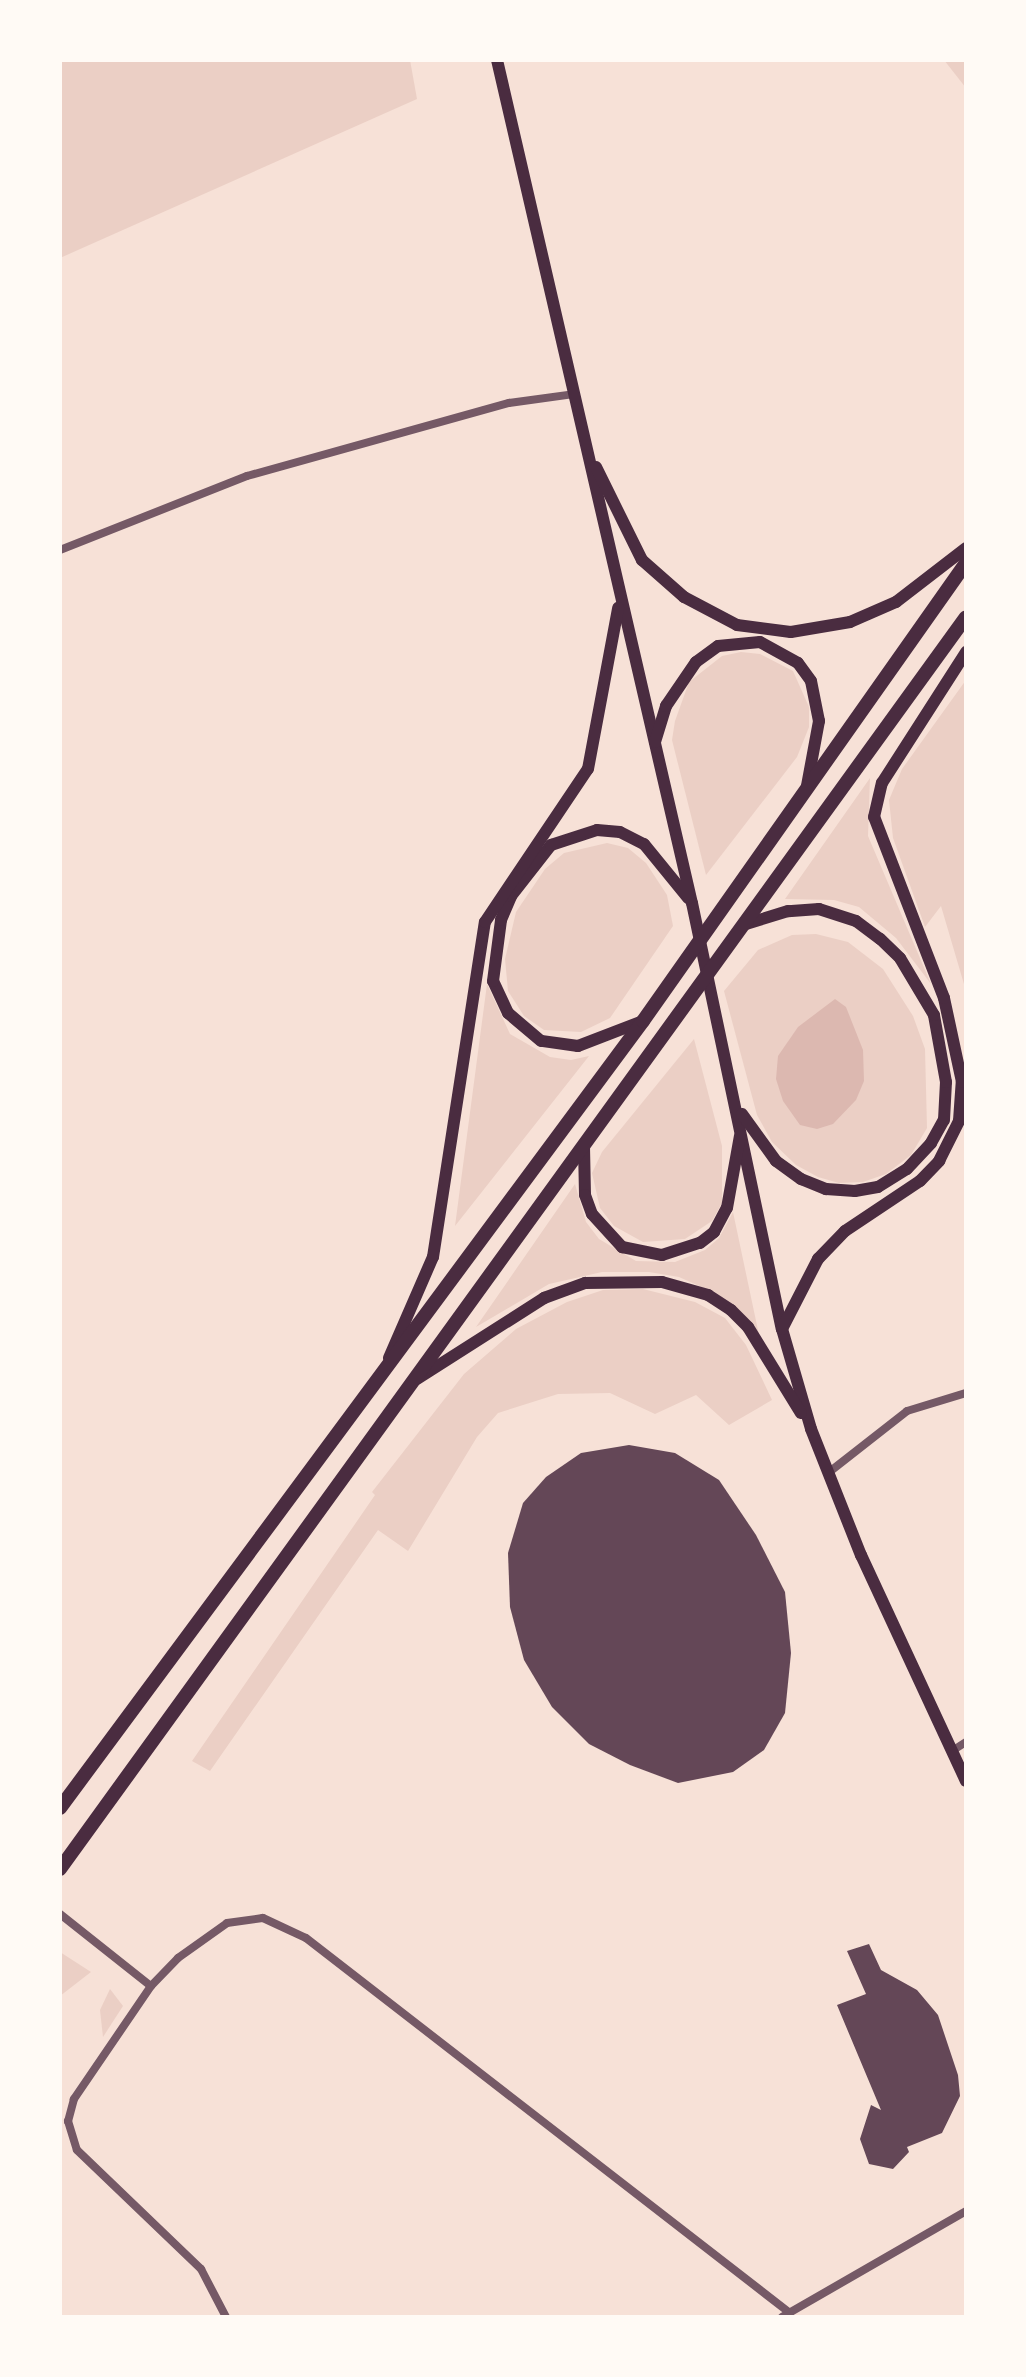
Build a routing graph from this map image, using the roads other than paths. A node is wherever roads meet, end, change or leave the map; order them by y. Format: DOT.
graph roads {
  1 [pos="497,60"];
  2 [pos="575,394"];
  3 [pos="586,442"];
  4 [pos="966,548"];
  5 [pos="60,550"];
  6 [pos="966,563"];
  7 [pos="619,601"];
  8 [pos="966,617"];
  9 [pos="966,652"];
  10 [pos="654,745"];
  11 [pos="806,790"];
  12 [pos="692,903"];
  13 [pos="746,924"];
  14 [pos="643,1021"];
  15 [pos="731,1094"];
  16 [pos="741,1129"];
  17 [pos="584,1147"];
  18 [pos="782,1329"];
  19 [pos="383,1369"];
  20 [pos="417,1379"];
  21 [pos="966,1393"];
  22 [pos="811,1429"];
  23 [pos="828,1473"];
  24 [pos="966,1742"];
  25 [pos="952,1751"];
  26 [pos="966,1781"];
  27 [pos="60,1808"];
  28 [pos="60,1869"];
  29 [pos="60,1914"];
  30 [pos="151,1986"];
  31 [pos="966,2211"];
  32 [pos="786,2315"];
  33 [pos="226,2317"];
  1 -- 2 [label="main road"];
  2 -- 3 [label="main road"];
  2 -- 5 [label="street"];
  3 -- 4 [label="main road"];
  3 -- 7 [label="main road"];
  6 -- 11 [label="main road"];
  7 -- 10 [label="main road"];
  7 -- 19 [label="main road"];
  8 -- 13 [label="main road"];
  9 -- 18 [label="main road"];
  10 -- 11 [label="main road"];
  10 -- 12 [label="main road"];
  11 -- 14 [label="main road"];
  12 -- 14 [label="main road"];
  12 -- 15 [label="main road"];
  13 -- 15 [label="main road"];
  13 -- 17 [label="main road"];
  14 -- 19 [label="main road"];
  15 -- 16 [label="main road"];
  16 -- 17 [label="main road"];
  16 -- 18 [label="main road"];
  17 -- 20 [label="main road"];
  18 -- 22 [label="main road"];
  19 -- 27 [label="main road"];
  20 -- 22 [label="main road"];
  20 -- 28 [label="main road"];
  21 -- 23 [label="street"];
  22 -- 23 [label="main road"];
  23 -- 25 [label="main road"];
  24 -- 25 [label="street"];
  25 -- 26 [label="main road"];
  29 -- 30 [label="street"];
  30 -- 32 [label="street"];
  30 -- 33 [label="street"];
  31 -- 32 [label="street"];
}
